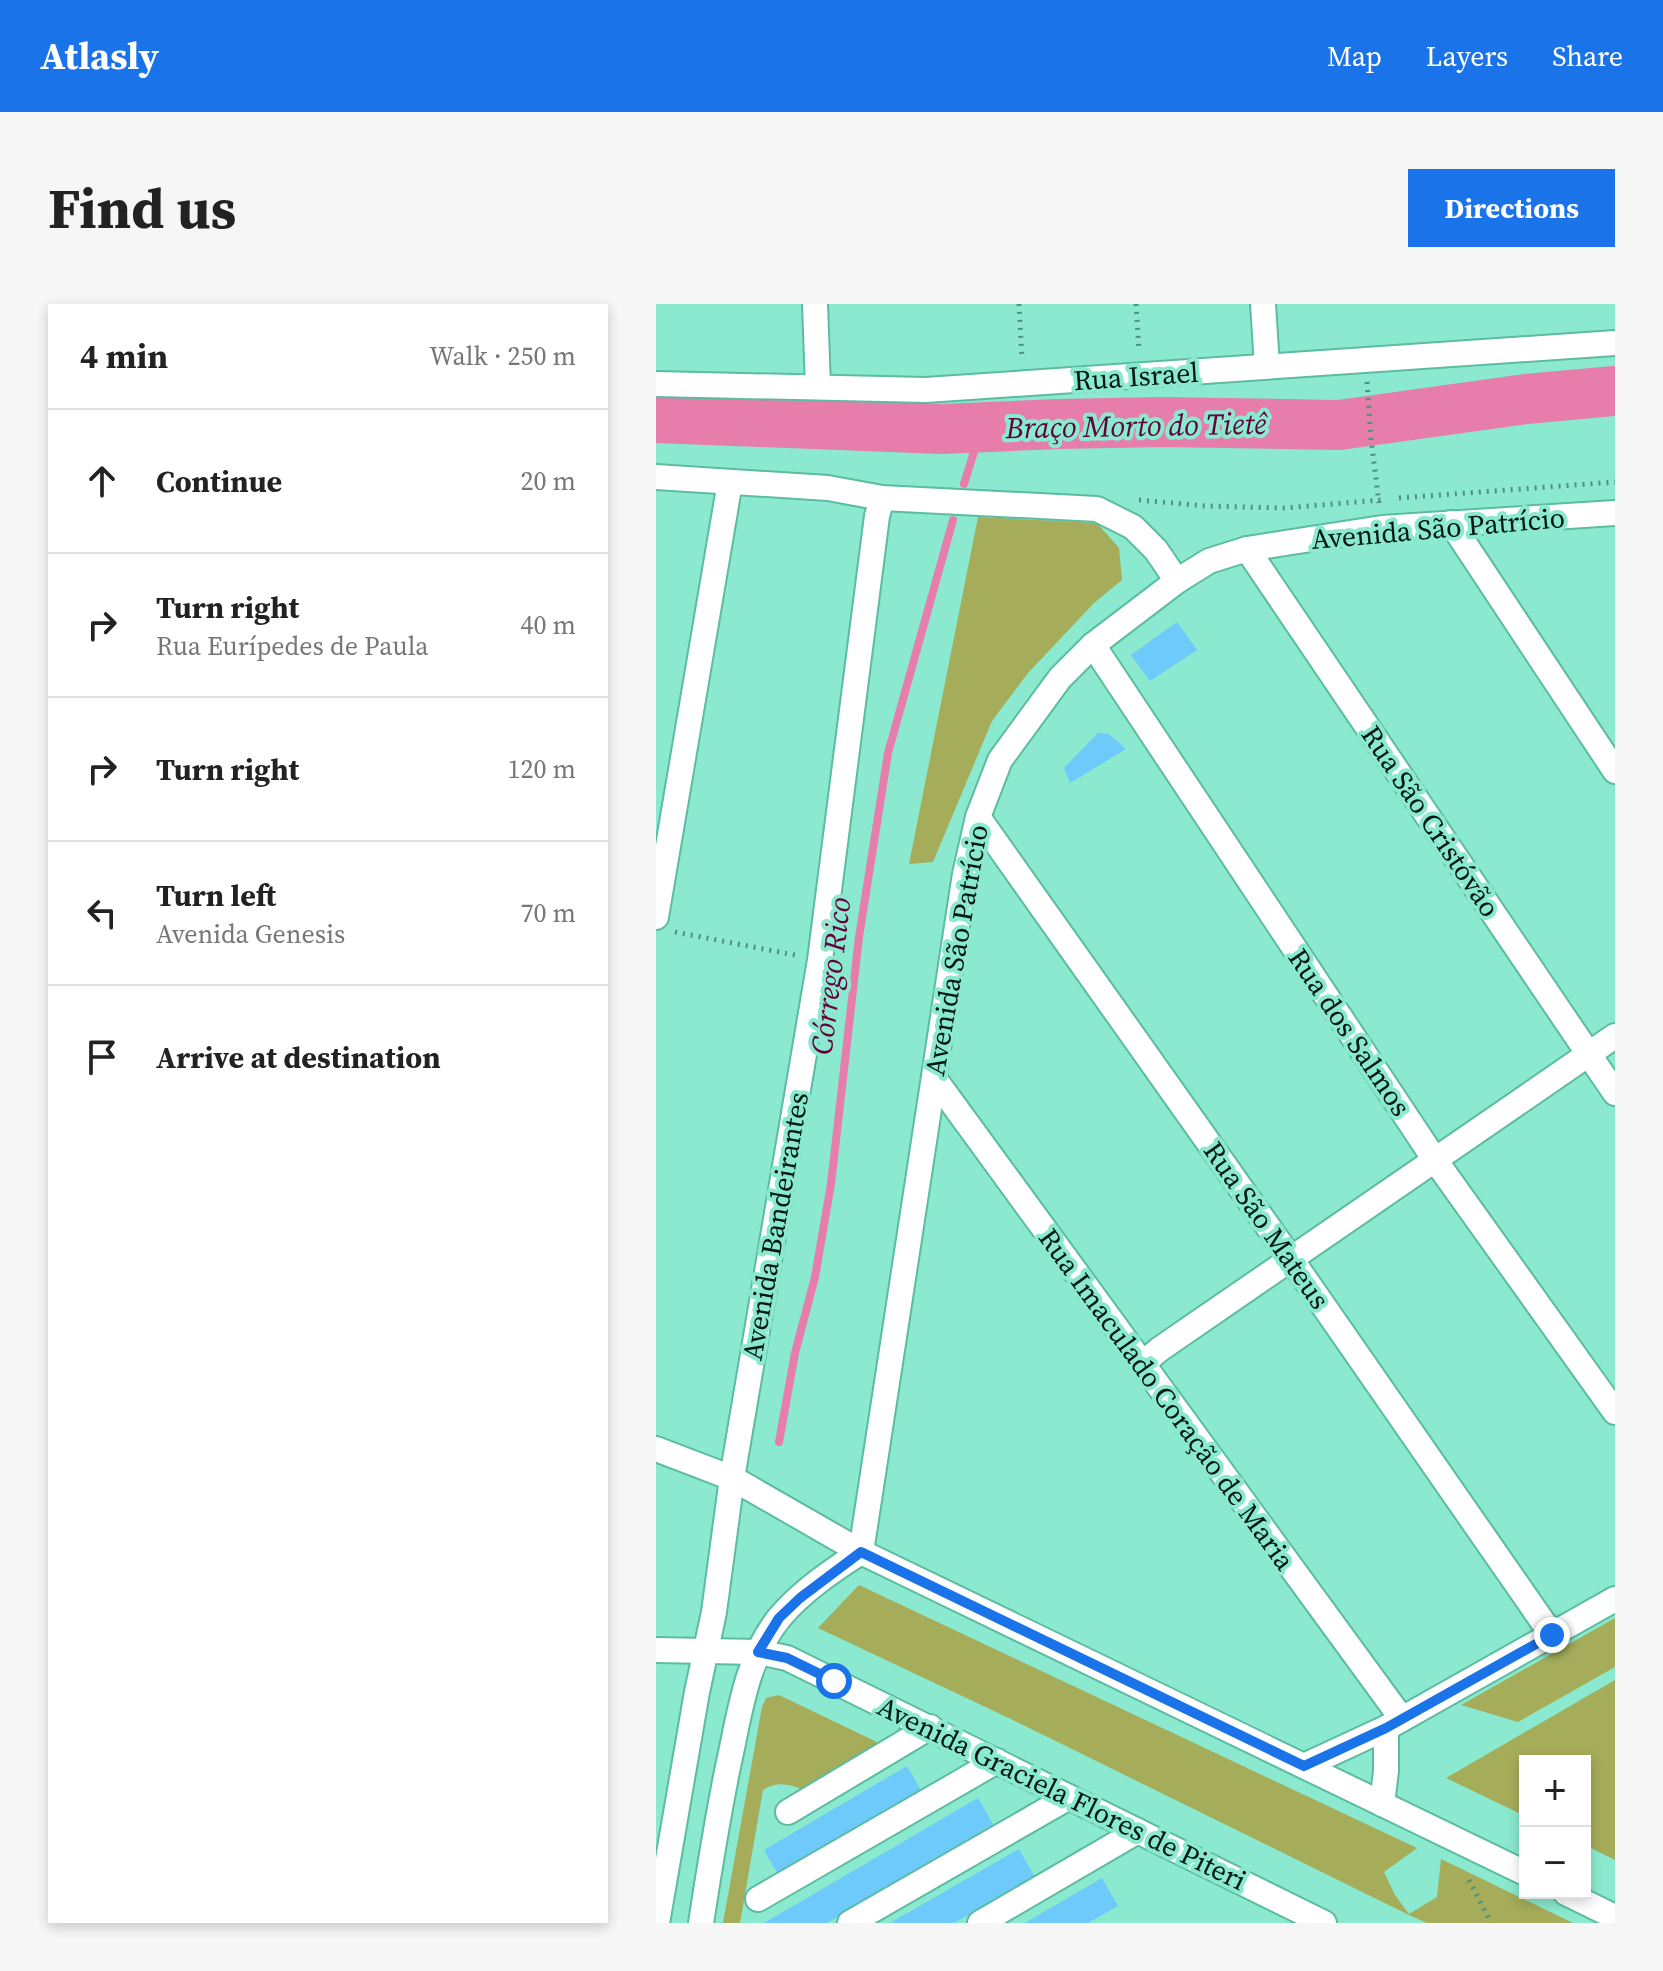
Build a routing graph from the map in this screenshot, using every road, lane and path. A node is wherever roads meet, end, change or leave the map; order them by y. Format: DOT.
graph roads {
  1 [pos="815,304"];
  2 [pos="1019,304"];
  3 [pos="1136,304"];
  4 [pos="1263,304"];
  5 [pos="1615,343"];
  6 [pos="1267,366"];
  7 [pos="1140,376"];
  8 [pos="1367,376"];
  9 [pos="656,384"];
  10 [pos="1023,385"];
  11 [pos="818,387"];
  12 [pos="656,477"];
  13 [pos="730,482"];
  14 [pos="1615,482"];
  15 [pos="882,498"];
  16 [pos="1128,499"];
  17 [pos="1378,500"];
  18 [pos="1615,513"];
  19 [pos="1451,523"];
  20 [pos="1382,528"];
  21 [pos="1247,549"];
  22 [pos="1177,581"];
  23 [pos="1093,645"];
  24 [pos="1615,771"];
  25 [pos="978,817"];
  26 [pos="663,924"];
  27 [pos="820,960"];
  28 [pos="1615,1036"];
  29 [pos="1588,1055"];
  30 [pos="934,1078"];
  31 [pos="1615,1093"];
  32 [pos="1435,1160"];
  33 [pos="1291,1259"];
  34 [pos="1142,1364"];
  35 [pos="1615,1412"];
  36 [pos="656,1449"];
  37 [pos="732,1478"];
  38 [pos="861,1552"];
  39 [pos="1615,1599"];
  40 [pos="1552,1635"];
  41 [pos="656,1650"];
  42 [pos="707,1650"];
  43 [pos="758,1652"];
  44 [pos="1394,1724"];
  45 [pos="930,1727"];
  46 [pos="997,1761"];
  47 [pos="1304,1766"];
  48 [pos="1069,1797"];
  49 [pos="1382,1804"];
  50 [pos="788,1812"];
  51 [pos="1138,1831"];
  52 [pos="1519,1870"];
  53 [pos="1469,1880"];
  54 [pos="758,1899"];
  55 [pos="1578,1899"];
  56 [pos="1615,1917"];
  57 [pos="657,1923"];
  58 [pos="701,1923"];
  59 [pos="850,1923"];
  60 [pos="980,1923"];
  61 [pos="1324,1923"];
  62 [pos="1491,1923"];
  1 -- 11 [label="street"];
  2 -- 10 [label="path"];
  3 -- 7 [label="path"];
  4 -- 6 [label="street"];
  5 -- 6 [label="street, Rua Israel"];
  6 -- 7 [label="street, Rua Israel"];
  7 -- 10 [label="street, Rua Israel"];
  8 -- 17 [label="path"];
  9 -- 11 [label="street, Rua Israel"];
  10 -- 11 [label="street, Rua Israel"];
  12 -- 13 [label="street"];
  13 -- 15 [label="street"];
  13 -- 26 [label="street"];
  14 -- 17 [label="path"];
  15 -- 22 [label="street"];
  15 -- 27 [label="street, Avenida Bandeirantes"];
  16 -- 17 [label="path"];
  17 -- 20 [label="path"];
  18 -- 19 [label="street, Avenida São Patrício"];
  19 -- 20 [label="street, Avenida São Patrício"];
  19 -- 24 [label="street"];
  20 -- 21 [label="street, Avenida São Patrício"];
  21 -- 22 [label="street, Avenida São Patrício"];
  21 -- 29 [label="street, Rua São Cristóvão"];
  22 -- 23 [label="street, Avenida São Patrício"];
  23 -- 25 [label="street, Avenida São Patrício"];
  23 -- 32 [label="street, Rua dos Salmos"];
  25 -- 30 [label="street, Avenida São Patrício"];
  25 -- 33 [label="street, Rua São Mateus"];
  26 -- 27 [label="path"];
  27 -- 37 [label="street, Avenida Bandeirantes"];
  28 -- 29 [label="street"];
  29 -- 31 [label="street, Rua São Cristóvão"];
  29 -- 32 [label="street"];
  30 -- 34 [label="street, Rua Imaculado Coração de Maria"];
  30 -- 38 [label="street, Avenida São Patrício"];
  32 -- 33 [label="street"];
  32 -- 35 [label="street, Rua dos Salmos"];
  33 -- 34 [label="street"];
  33 -- 40 [label="street, Rua São Mateus"];
  34 -- 44 [label="street, Rua Imaculado Coração de Maria"];
  36 -- 37 [label="street"];
  37 -- 38 [label="street"];
  37 -- 42 [label="street, Avenida Bandeirantes"];
  38 -- 43 [label="street"];
  38 -- 47 [label="street"];
  39 -- 40 [label="street"];
  40 -- 44 [label="street"];
  41 -- 42 [label="street, Avenida Graciela Flores de Piteri"];
  42 -- 43 [label="street, Avenida Graciela Flores de Piteri"];
  42 -- 57 [label="street, Avenida Bandeirantes"];
  43 -- 45 [label="street, Avenida Graciela Flores de Piteri"];
  43 -- 58 [label="street"];
  44 -- 47 [label="street"];
  44 -- 49 [label="street"];
  45 -- 46 [label="street, Avenida Graciela Flores de Piteri"];
  45 -- 50 [label="street"];
  46 -- 48 [label="street, Avenida Graciela Flores de Piteri"];
  46 -- 54 [label="street"];
  47 -- 49 [label="street"];
  48 -- 51 [label="street, Avenida Graciela Flores de Piteri"];
  48 -- 59 [label="street"];
  49 -- 52 [label="street"];
  51 -- 60 [label="street"];
  51 -- 61 [label="street, Avenida Graciela Flores de Piteri"];
  53 -- 62 [label="path"];
  55 -- 56 [label="street"];
}
